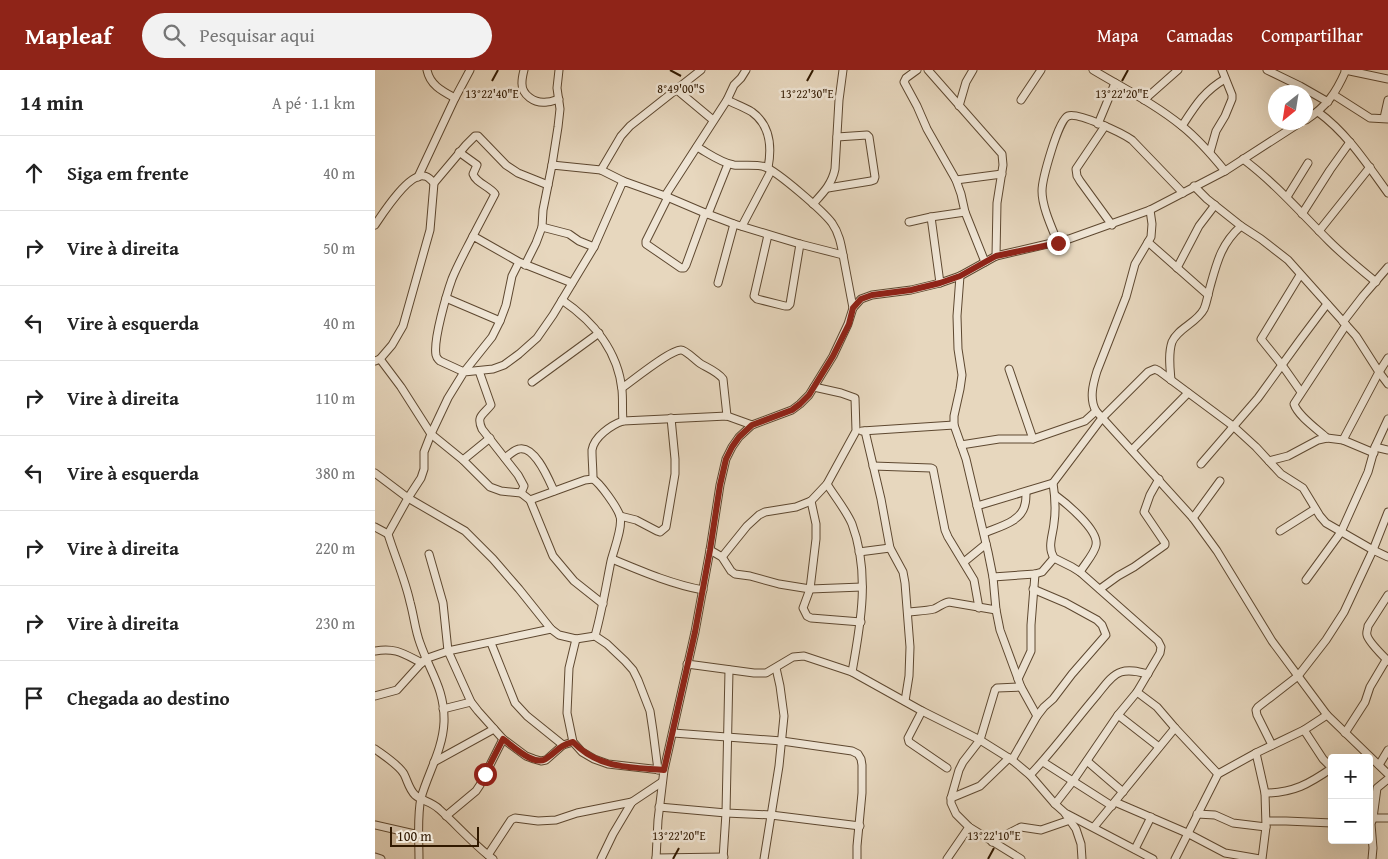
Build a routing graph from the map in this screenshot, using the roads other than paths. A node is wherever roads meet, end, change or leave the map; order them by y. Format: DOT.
graph roads {
  1 [pos="427,70"];
  2 [pos="470,70"];
  3 [pos="524,70"];
  4 [pos="559,70"];
  5 [pos="701,70"];
  6 [pos="746,70"];
  7 [pos="843,70"];
  8 [pos="917,70"];
  9 [pos="928,70"];
  10 [pos="973,70"];
  11 [pos="1041,70"];
  12 [pos="1093,70"];
  13 [pos="1178,70"];
  14 [pos="1222,70"];
  15 [pos="1267,70"];
  16 [pos="1345,70"];
  17 [pos="1225,79"];
  18 [pos="1388,79"];
  19 [pos="1115,83"];
  20 [pos="677,90"];
  21 [pos="1334,95"];
  22 [pos="455,98"];
  23 [pos="559,99"];
  24 [pos="727,100"];
  25 [pos="1021,100"];
  26 [pos="1144,100"];
  27 [pos="1388,100"];
  28 [pos="1328,102"];
  29 [pos="959,106"];
  30 [pos="1318,112"];
  31 [pos="1313,115"];
  32 [pos="1386,118"];
  33 [pos="713,120"];
  34 [pos="1102,125"];
  35 [pos="1182,126"];
  36 [pos="1288,130"];
  37 [pos="837,137"];
  38 [pos="1350,142"];
  39 [pos="697,147"];
  40 [pos="459,152"];
  41 [pos="1210,152"];
  42 [pos="1243,159"];
  43 [pos="1308,163"];
  44 [pos="728,164"];
  45 [pos="552,165"];
  46 [pos="1370,166"];
  47 [pos="770,169"];
  48 [pos="601,170"];
  49 [pos="1225,171"];
  50 [pos="1002,174"];
  51 [pos="418,176"];
  52 [pos="956,180"];
  53 [pos="623,181"];
  54 [pos="434,183"];
  55 [pos="548,185"];
  56 [pos="1194,186"];
  57 [pos="828,188"];
  58 [pos="1183,192"];
  59 [pos="1388,192"];
  60 [pos="667,197"];
  61 [pos="1287,197"];
  62 [pos="813,204"];
  63 [pos="1215,205"];
  64 [pos="1150,210"];
  65 [pos="965,212"];
  66 [pos="706,214"];
  67 [pos="1302,214"];
  68 [pos="931,217"];
  69 [pos="909,222"];
  70 [pos="734,224"];
  71 [pos="1112,224"];
  72 [pos="375,225"];
  73 [pos="742,226"];
  74 [pos="1241,226"];
  75 [pos="542,227"];
  76 [pos="1319,231"];
  77 [pos="768,235"];
  78 [pos="473,236"];
  79 [pos="1148,242"];
  80 [pos="1058,243"];
  81 [pos="800,244"];
  82 [pos="594,247"];
  83 [pos="843,255"];
  84 [pos="996,256"];
  85 [pos="985,262"];
  86 [pos="522,264"];
  87 [pos="1388,267"];
  88 [pos="1177,268"];
  89 [pos="1300,275"];
  90 [pos="960,276"];
  91 [pos="1376,282"];
  92 [pos="572,283"];
  93 [pos="718,283"];
  94 [pos="940,283"];
  95 [pos="1208,295"];
  96 [pos="446,298"];
  97 [pos="562,300"];
  98 [pos="1327,304"];
  99 [pos="853,308"];
  100 [pos="500,321"];
  101 [pos="1345,324"];
  102 [pos="599,333"];
  103 [pos="1388,358"];
  104 [pos="378,360"];
  105 [pos="1282,365"];
  106 [pos="1009,369"];
  107 [pos="479,371"];
  108 [pos="464,372"];
  109 [pos="1379,372"];
  110 [pos="1171,380"];
  111 [pos="532,382"];
  112 [pos="1388,384"];
  113 [pos="814,387"];
  114 [pos="622,388"];
  115 [pos="1301,392"];
  116 [pos="1188,393"];
  117 [pos="1096,411"];
  118 [pos="727,416"];
  119 [pos="671,418"];
  120 [pos="1102,418"];
  121 [pos="1388,419"];
  122 [pos="623,420"];
  123 [pos="752,425"];
  124 [pos="954,425"];
  125 [pos="1233,426"];
  126 [pos="856,431"];
  127 [pos="865,431"];
  128 [pos="431,434"];
  129 [pos="490,438"];
  130 [pos="1327,438"];
  131 [pos="1033,439"];
  132 [pos="1343,440"];
  133 [pos="961,445"];
  134 [pos="1132,450"];
  135 [pos="1374,450"];
  136 [pos="1388,450"];
  137 [pos="505,458"];
  138 [pos="463,460"];
  139 [pos="1269,461"];
  140 [pos="1201,464"];
  141 [pos="873,466"];
  142 [pos="375,473"];
  143 [pos="593,479"];
  144 [pos="1159,479"];
  145 [pos="1220,481"];
  146 [pos="1053,483"];
  147 [pos="827,484"];
  148 [pos="554,491"];
  149 [pos="1026,492"];
  150 [pos="521,493"];
  151 [pos="1055,495"];
  152 [pos="408,498"];
  153 [pos="530,500"];
  154 [pos="811,501"];
  155 [pos="977,506"];
  156 [pos="1315,509"];
  157 [pos="1388,512"];
  158 [pos="620,516"];
  159 [pos="1193,518"];
  160 [pos="1386,524"];
  161 [pos="375,527"];
  162 [pos="1280,531"];
  163 [pos="1341,532"];
  164 [pos="984,533"];
  165 [pos="389,534"];
  166 [pos="986,544"];
  167 [pos="890,548"];
  168 [pos="710,550"];
  169 [pos="1373,550"];
  170 [pos="859,552"];
  171 [pos="429,554"];
  172 [pos="722,557"];
  173 [pos="1388,557"];
  174 [pos="1054,558"];
  175 [pos="612,559"];
  176 [pos="964,562"];
  177 [pos="1080,572"];
  178 [pos="1035,574"];
  179 [pos="993,577"];
  180 [pos="1307,580"];
  181 [pos="862,587"];
  182 [pos="1033,588"];
  183 [pos="810,589"];
  184 [pos="1100,589"];
  185 [pos="703,590"];
  186 [pos="1388,595"];
  187 [pos="603,604"];
  188 [pos="979,608"];
  189 [pos="996,610"];
  190 [pos="908,612"];
  191 [pos="861,622"];
  192 [pos="551,629"];
  193 [pos="595,636"];
  194 [pos="576,639"];
  195 [pos="491,643"];
  196 [pos="375,651"];
  197 [pos="448,651"];
  198 [pos="1387,660"];
  199 [pos="423,661"];
  200 [pos="687,664"];
  201 [pos="776,668"];
  202 [pos="729,670"];
  203 [pos="852,672"];
  204 [pos="1148,674"];
  205 [pos="1298,676"];
  206 [pos="1018,679"];
  207 [pos="1021,687"];
  208 [pos="1137,692"];
  209 [pos="375,696"];
  210 [pos="905,701"];
  211 [pos="471,702"];
  212 [pos="443,709"];
  213 [pos="922,711"];
  214 [pos="1119,715"];
  215 [pos="1037,716"];
  216 [pos="1327,716"];
  217 [pos="1175,728"];
  218 [pos="494,729"];
  219 [pos="1304,730"];
  220 [pos="673,733"];
  221 [pos="1345,733"];
  222 [pos="727,736"];
  223 [pos="503,739"];
  224 [pos="980,740"];
  225 [pos="782,741"];
  226 [pos="573,742"];
  227 [pos="563,745"];
  228 [pos="1272,745"];
  229 [pos="1159,747"];
  230 [pos="375,748"];
  231 [pos="1388,750"];
  232 [pos="1256,753"];
  233 [pos="1010,759"];
  234 [pos="1087,761"];
  235 [pos="434,762"];
  236 [pos="1043,762"];
  237 [pos="1328,764"];
  238 [pos="1379,766"];
  239 [pos="947,768"];
  240 [pos="661,770"];
  241 [pos="1328,771"];
  242 [pos="1218,774"];
  243 [pos="1388,774"];
  244 [pos="1030,775"];
  245 [pos="1388,779"];
  246 [pos="1073,781"];
  247 [pos="662,782"];
  248 [pos="1123,792"];
  249 [pos="1265,793"];
  250 [pos="1373,795"];
  251 [pos="951,798"];
  252 [pos="421,799"];
  253 [pos="632,802"];
  254 [pos="1055,804"];
  255 [pos="1113,804"];
  256 [pos="659,807"];
  257 [pos="1064,812"];
  258 [pos="726,813"];
  259 [pos="771,814"];
  260 [pos="1197,814"];
  261 [pos="446,816"];
  262 [pos="1151,817"];
  263 [pos="1388,818"];
  264 [pos="1070,820"];
  265 [pos="1373,822"];
  266 [pos="1328,823"];
  267 [pos="1267,824"];
  268 [pos="375,825"];
  269 [pos="860,826"];
  270 [pos="969,827"];
  271 [pos="1093,827"];
  272 [pos="1187,832"];
  273 [pos="419,835"];
  274 [pos="992,842"];
  275 [pos="1371,844"];
  276 [pos="1135,849"];
  277 [pos="1224,856"];
  278 [pos="375,857"];
  279 [pos="491,858"];
  280 [pos="656,858"];
  281 [pos="723,858"];
  282 [pos="381,859"];
  283 [pos="419,859"];
  284 [pos="601,859"];
  285 [pos="764,859"];
  286 [pos="857,859"];
  287 [pos="947,859"];
  288 [pos="1021,859"];
  289 [pos="1082,859"];
  290 [pos="1153,859"];
  291 [pos="1175,859"];
  292 [pos="1261,859"];
  293 [pos="1373,859"];
  1 -- 22 [label="street"];
  2 -- 22 [label="street"];
  3 -- 23 [label="street"];
  4 -- 23 [label="street"];
  5 -- 20 [label="street"];
  6 -- 24 [label="street"];
  7 -- 37 [label="street"];
  8 -- 52 [label="street"];
  9 -- 29 [label="street"];
  10 -- 29 [label="street"];
  11 -- 25 [label="street"];
  12 -- 19 [label="street"];
  13 -- 26 [label="street"];
  14 -- 17 [label="street"];
  15 -- 28 [label="street"];
  16 -- 18 [label="street"];
  16 -- 21 [label="street"];
  17 -- 35 [label="street"];
  17 -- 41 [label="street"];
  19 -- 26 [label="street"];
  19 -- 34 [label="street"];
  20 -- 33 [label="street"];
  20 -- 48 [label="street"];
  21 -- 28 [label="street"];
  21 -- 32 [label="street"];
  22 -- 51 [label="street"];
  23 -- 45 [label="street"];
  24 -- 33 [label="street"];
  24 -- 47 [label="street"];
  26 -- 35 [label="street"];
  27 -- 32 [label="street"];
  28 -- 30 [label="street"];
  29 -- 50 [label="street"];
  30 -- 31 [label="street"];
  30 -- 38 [label="street"];
  33 -- 39 [label="street"];
  34 -- 58 [label="street"];
  34 -- 71 [label="street"];
  34 -- 80 [label="street"];
  35 -- 41 [label="street"];
  36 -- 42 [label="street"];
  37 -- 57 [label="street"];
  37 -- 57 [label="street"];
  38 -- 46 [label="street"];
  38 -- 67 [label="street"];
  39 -- 44 [label="street"];
  39 -- 60 [label="street"];
  40 -- 54 [label="street"];
  40 -- 55 [label="street"];
  40 -- 78 [label="street"];
  41 -- 49 [label="street"];
  42 -- 49 [label="street"];
  42 -- 61 [label="street"];
  43 -- 61 [label="street"];
  44 -- 47 [label="street"];
  44 -- 66 [label="street"];
  45 -- 48 [label="street"];
  45 -- 55 [label="street"];
  46 -- 59 [label="street"];
  46 -- 76 [label="street"];
  47 -- 62 [label="street"];
  47 -- 73 [label="street"];
  48 -- 53 [label="street"];
  49 -- 56 [label="street"];
  50 -- 52 [label="street"];
  50 -- 84 [label="street"];
  51 -- 54 [label="street"];
  51 -- 72 [label="street"];
  52 -- 65 [label="street"];
  53 -- 60 [label="street"];
  53 -- 82 [label="street"];
  54 -- 104 [label="street"];
  55 -- 75 [label="street"];
  56 -- 58 [label="street"];
  56 -- 63 [label="street"];
  57 -- 62 [label="street"];
  58 -- 64 [label="street"];
  60 -- 66 [label="street"];
  60 -- 66 [label="street"];
  61 -- 67 [label="street"];
  62 -- 83 [label="street"];
  63 -- 74 [label="street"];
  63 -- 88 [label="street"];
  64 -- 71 [label="street"];
  64 -- 79 [label="street"];
  65 -- 68 [label="street"];
  65 -- 85 [label="street"];
  66 -- 70 [label="street"];
  67 -- 76 [label="street"];
  68 -- 69 [label="street"];
  68 -- 94 [label="street"];
  70 -- 73 [label="street"];
  70 -- 93 [label="street"];
  71 -- 80 [label="street"];
  73 -- 77 [label="street"];
  74 -- 89 [label="street"];
  74 -- 95 [label="street"];
  75 -- 82 [label="street"];
  75 -- 86 [label="street"];
  76 -- 91 [label="street"];
  77 -- 81 [label="street"];
  77 -- 81 [label="street"];
  78 -- 86 [label="street"];
  78 -- 96 [label="street"];
  79 -- 88 [label="street"];
  79 -- 117 [label="street"];
  80 -- 84 [label="street"];
  81 -- 83 [label="street"];
  82 -- 92 [label="street"];
  83 -- 99 [label="street"];
  84 -- 85 [label="street"];
  85 -- 90 [label="street"];
  86 -- 92 [label="street"];
  86 -- 100 [label="street"];
  87 -- 91 [label="street"];
  88 -- 95 [label="street"];
  89 -- 98 [label="street"];
  89 -- 105 [label="street"];
  90 -- 94 [label="street"];
  90 -- 124 [label="street"];
  91 -- 101 [label="street"];
  92 -- 97 [label="street"];
  94 -- 99 [label="street"];
  95 -- 110 [label="street"];
  96 -- 100 [label="street"];
  96 -- 108 [label="street"];
  97 -- 102 [label="street"];
  97 -- 107 [label="street"];
  98 -- 101 [label="street"];
  98 -- 105 [label="street"];
  99 -- 113 [label="street"];
  100 -- 108 [label="street"];
  101 -- 109 [label="street"];
  101 -- 115 [label="street"];
  102 -- 111 [label="street"];
  102 -- 114 [label="street"];
  103 -- 109 [label="street"];
  104 -- 128 [label="street"];
  105 -- 115 [label="street"];
  105 -- 125 [label="street"];
  106 -- 131 [label="street"];
  107 -- 108 [label="street"];
  107 -- 129 [label="street"];
  108 -- 128 [label="street"];
  109 -- 112 [label="street"];
  109 -- 132 [label="street"];
  110 -- 116 [label="street"];
  110 -- 120 [label="street"];
  113 -- 123 [label="street"];
  113 -- 126 [label="street"];
  114 -- 118 [label="street"];
  114 -- 122 [label="street"];
  115 -- 130 [label="street"];
  116 -- 125 [label="street"];
  116 -- 134 [label="street"];
  117 -- 120 [label="street"];
  117 -- 131 [label="street"];
  118 -- 119 [label="street"];
  118 -- 123 [label="street"];
  119 -- 122 [label="street"];
  119 -- 158 [label="street"];
  120 -- 134 [label="street"];
  120 -- 146 [label="street"];
  121 -- 135 [label="street"];
  122 -- 143 [label="street"];
  123 -- 168 [label="street"];
  124 -- 127 [label="street"];
  124 -- 133 [label="street"];
  125 -- 139 [label="street"];
  125 -- 140 [label="street"];
  126 -- 127 [label="street"];
  126 -- 147 [label="street"];
  127 -- 141 [label="street"];
  128 -- 138 [label="street"];
  128 -- 152 [label="street"];
  129 -- 137 [label="street"];
  129 -- 138 [label="street"];
  130 -- 132 [label="street"];
  130 -- 139 [label="street"];
  131 -- 133 [label="street"];
  132 -- 135 [label="street"];
  133 -- 155 [label="street"];
  134 -- 144 [label="street"];
  135 -- 136 [label="street"];
  135 -- 163 [label="street"];
  137 -- 148 [label="street"];
  137 -- 150 [label="street"];
  138 -- 150 [label="street"];
  139 -- 156 [label="street"];
  141 -- 167 [label="street"];
  141 -- 176 [label="street"];
  142 -- 152 [label="street"];
  143 -- 148 [label="street"];
  143 -- 158 [label="street"];
  144 -- 159 [label="street"];
  144 -- 184 [label="street"];
  145 -- 159 [label="street"];
  146 -- 149 [label="street"];
  146 -- 151 [label="street"];
  147 -- 154 [label="street"];
  147 -- 170 [label="street"];
  148 -- 153 [label="street"];
  149 -- 155 [label="street"];
  149 -- 164 [label="street"];
  150 -- 153 [label="street"];
  151 -- 174 [label="street"];
  151 -- 177 [label="street"];
  152 -- 165 [label="street"];
  152 -- 192 [label="street"];
  153 -- 187 [label="street"];
  154 -- 172 [label="street"];
  154 -- 183 [label="street"];
  155 -- 164 [label="street"];
  156 -- 162 [label="street"];
  156 -- 163 [label="street"];
  157 -- 160 [label="street"];
  158 -- 175 [label="street"];
  159 -- 205 [label="street"];
  160 -- 169 [label="street"];
  161 -- 165 [label="street"];
  163 -- 169 [label="street"];
  163 -- 180 [label="street"];
  164 -- 166 [label="street"];
  165 -- 199 [label="street"];
  166 -- 176 [label="street"];
  166 -- 179 [label="street"];
  167 -- 170 [label="street"];
  167 -- 190 [label="street"];
  168 -- 172 [label="street"];
  168 -- 185 [label="street"];
  169 -- 173 [label="street"];
  169 -- 205 [label="street"];
  170 -- 181 [label="street"];
  171 -- 197 [label="street"];
  172 -- 183 [label="street"];
  174 -- 177 [label="street"];
  174 -- 178 [label="street"];
  175 -- 185 [label="street"];
  175 -- 187 [label="street"];
  176 -- 188 [label="street"];
  177 -- 184 [label="street"];
  178 -- 179 [label="street"];
  178 -- 182 [label="street"];
  179 -- 189 [label="street"];
  181 -- 183 [label="street"];
  181 -- 191 [label="street"];
  182 -- 206 [label="street"];
  182 -- 215 [label="street"];
  183 -- 191 [label="street"];
  184 -- 204 [label="street"];
  185 -- 200 [label="street"];
  186 -- 198 [label="street"];
  187 -- 193 [label="street"];
  188 -- 189 [label="street"];
  188 -- 190 [label="street"];
  189 -- 206 [label="street"];
  190 -- 210 [label="street"];
  191 -- 203 [label="street"];
  192 -- 194 [label="street"];
  192 -- 195 [label="street"];
  193 -- 194 [label="street"];
  193 -- 240 [label="street"];
  194 -- 226 [label="street"];
  195 -- 197 [label="street"];
  195 -- 227 [label="street"];
  196 -- 199 [label="street"];
  197 -- 199 [label="street"];
  197 -- 211 [label="street"];
  198 -- 221 [label="street"];
  199 -- 209 [label="street"];
  199 -- 212 [label="street"];
  200 -- 202 [label="street"];
  200 -- 220 [label="street"];
  201 -- 202 [label="street"];
  201 -- 203 [label="street"];
  201 -- 225 [label="street"];
  202 -- 222 [label="street"];
  203 -- 210 [label="street"];
  204 -- 208 [label="street"];
  204 -- 236 [label="street"];
  205 -- 216 [label="street"];
  205 -- 228 [label="street"];
  206 -- 207 [label="street"];
  207 -- 215 [label="street"];
  207 -- 224 [label="street"];
  208 -- 214 [label="street"];
  208 -- 217 [label="street"];
  210 -- 213 [label="street"];
  211 -- 212 [label="street"];
  211 -- 218 [label="street"];
  212 -- 235 [label="street"];
  213 -- 224 [label="street"];
  213 -- 239 [label="street"];
  214 -- 229 [label="street"];
  214 -- 234 [label="street"];
  215 -- 233 [label="street"];
  216 -- 219 [label="street"];
  216 -- 221 [label="street"];
  217 -- 229 [label="street"];
  217 -- 242 [label="street"];
  218 -- 223 [label="street"];
  218 -- 235 [label="street"];
  219 -- 228 [label="street"];
  219 -- 237 [label="street"];
  220 -- 222 [label="street"];
  220 -- 240 [label="street"];
  221 -- 238 [label="street"];
  222 -- 225 [label="street"];
  222 -- 258 [label="street"];
  223 -- 227 [label="street"];
  223 -- 261 [label="street"];
  224 -- 233 [label="street"];
  224 -- 251 [label="street"];
  225 -- 259 [label="street"];
  225 -- 269 [label="street"];
  226 -- 227 [label="street"];
  226 -- 240 [label="street"];
  228 -- 232 [label="street"];
  229 -- 248 [label="street"];
  230 -- 252 [label="street"];
  231 -- 238 [label="street"];
  232 -- 242 [label="street"];
  232 -- 249 [label="street"];
  233 -- 244 [label="street"];
  233 -- 251 [label="street"];
  234 -- 246 [label="street"];
  234 -- 248 [label="street"];
  235 -- 252 [label="street"];
  236 -- 244 [label="street"];
  236 -- 246 [label="street"];
  238 -- 243 [label="street"];
  240 -- 247 [label="street"];
  241 -- 249 [label="street"];
  242 -- 260 [label="street"];
  244 -- 254 [label="street"];
  245 -- 250 [label="street"];
  246 -- 254 [label="street"];
  246 -- 255 [label="street"];
  247 -- 253 [label="street"];
  247 -- 256 [label="street"];
  248 -- 255 [label="street"];
  249 -- 267 [label="street"];
  251 -- 270 [label="street"];
  252 -- 261 [label="street"];
  252 -- 273 [label="street"];
  253 -- 279 [label="street"];
  253 -- 284 [label="street"];
  254 -- 257 [label="street"];
  255 -- 262 [label="street"];
  255 -- 271 [label="street"];
  256 -- 258 [label="street"];
  256 -- 280 [label="street"];
  257 -- 264 [label="street"];
  257 -- 271 [label="street"];
  258 -- 259 [label="street"];
  258 -- 281 [label="street"];
  259 -- 269 [label="street"];
  259 -- 285 [label="street"];
  260 -- 267 [label="street"];
  260 -- 272 [label="street"];
  261 -- 279 [label="street"];
  262 -- 272 [label="street"];
  262 -- 276 [label="street"];
  263 -- 265 [label="street"];
  264 -- 274 [label="street"];
  264 -- 289 [label="street"];
  266 -- 267 [label="street"];
  267 -- 292 [label="street"];
  268 -- 273 [label="street"];
  269 -- 286 [label="street"];
  270 -- 274 [label="street"];
  270 -- 287 [label="street"];
  271 -- 276 [label="street"];
  272 -- 277 [label="street"];
  272 -- 291 [label="street"];
  273 -- 283 [label="street"];
  274 -- 288 [label="street"];
  275 -- 293 [label="street"];
  276 -- 290 [label="street"];
  277 -- 292 [label="street"];
  278 -- 282 [label="street"];
  280 -- 281 [label="street"];
}
